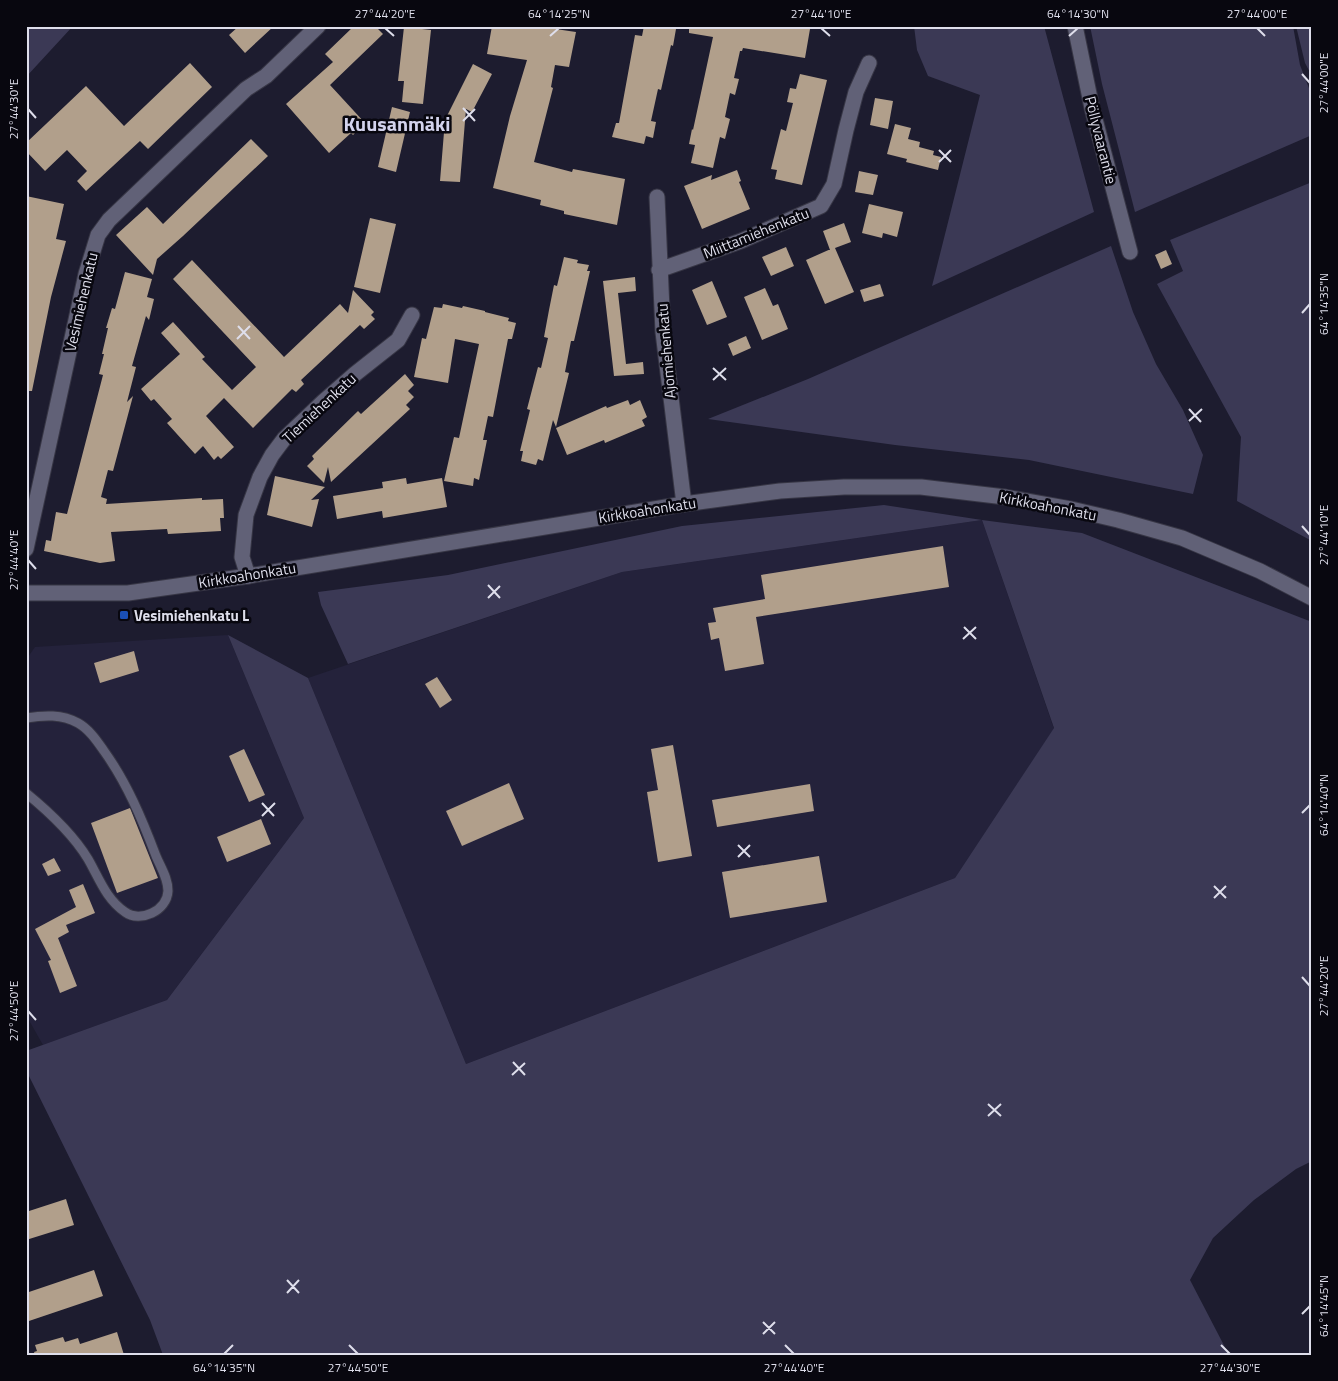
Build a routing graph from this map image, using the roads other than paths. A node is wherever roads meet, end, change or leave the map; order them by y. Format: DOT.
graph roads {
  1 [pos="318,26"];
  2 [pos="1074,26"];
  3 [pos="869,63"];
  4 [pos="657,197"];
  5 [pos="1130,252"];
  6 [pos="659,270"];
  7 [pos="412,315"];
  8 [pos="684,504"];
  9 [pos="26,549"];
  10 [pos="248,576"];
  11 [pos="26,593"];
  12 [pos="1312,598"];
  13 [pos="26,718"];
  14 [pos="26,793"];
  1 -- 9 [label="street, Vesimiehenkatu"];
  2 -- 5 [label="street, Pöllyvaarantie"];
  3 -- 6 [label="street, Miittamiehenkatu"];
  4 -- 6 [label="street, Ajomiehenkatu"];
  6 -- 8 [label="street, Ajomiehenkatu"];
  7 -- 10 [label="street, Tiemiehenkatu"];
  8 -- 10 [label="street, Kirkkoahonkatu"];
  8 -- 12 [label="street, Kirkkoahonkatu"];
  10 -- 11 [label="street, Kirkkoahonkatu"];
  13 -- 14 [label="lane"];
}
